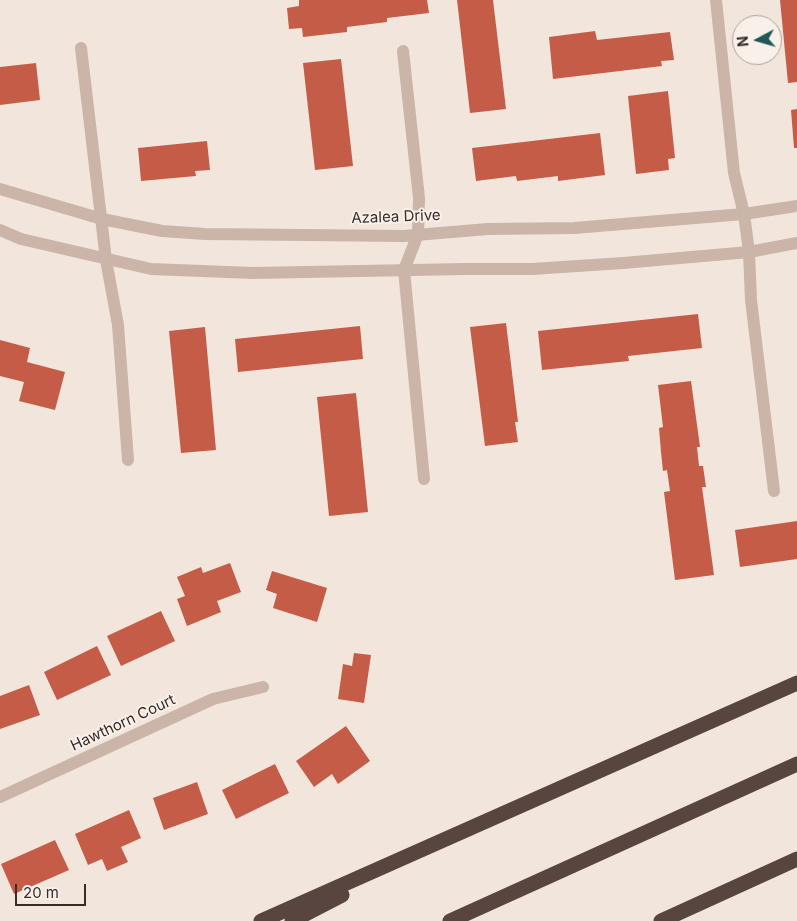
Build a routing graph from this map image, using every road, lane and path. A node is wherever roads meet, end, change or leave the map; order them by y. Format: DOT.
graph roads {
  1 [pos="716,0"];
  2 [pos="81,48"];
  3 [pos="403,51"];
  4 [pos="0,188"];
  5 [pos="797,206"];
  6 [pos="744,214"];
  7 [pos="102,219"];
  8 [pos="0,230"];
  9 [pos="418,234"];
  10 [pos="797,243"];
  11 [pos="749,252"];
  12 [pos="106,260"];
  13 [pos="404,270"];
  14 [pos="128,460"];
  15 [pos="424,479"];
  16 [pos="774,491"];
  17 [pos="797,683"];
  18 [pos="263,687"];
  19 [pos="797,764"];
  20 [pos="0,797"];
  21 [pos="474,827"];
  22 [pos="797,859"];
  23 [pos="261,921"];
  24 [pos="292,921"];
  25 [pos="450,921"];
  26 [pos="661,921"];
  1 -- 6 [label="street"];
  2 -- 7 [label="street"];
  3 -- 9 [label="street"];
  4 -- 7 [label="street, Azalea Drive"];
  5 -- 6 [label="street, Azalea Drive"];
  6 -- 9 [label="street, Azalea Drive"];
  6 -- 11 [label="street"];
  7 -- 9 [label="street, Azalea Drive"];
  7 -- 12 [label="street"];
  8 -- 12 [label="street"];
  9 -- 13 [label="street"];
  10 -- 11 [label="street"];
  11 -- 13 [label="street"];
  11 -- 16 [label="street"];
  12 -- 13 [label="street"];
  12 -- 14 [label="street"];
  13 -- 15 [label="street"];
  17 -- 21 [label="highway"];
  18 -- 20 [label="street, Hawthorn Court"];
  19 -- 25 [label="highway"];
  21 -- 23 [label="highway"];
  21 -- 24 [label="highway"];
  22 -- 26 [label="highway"];
}
